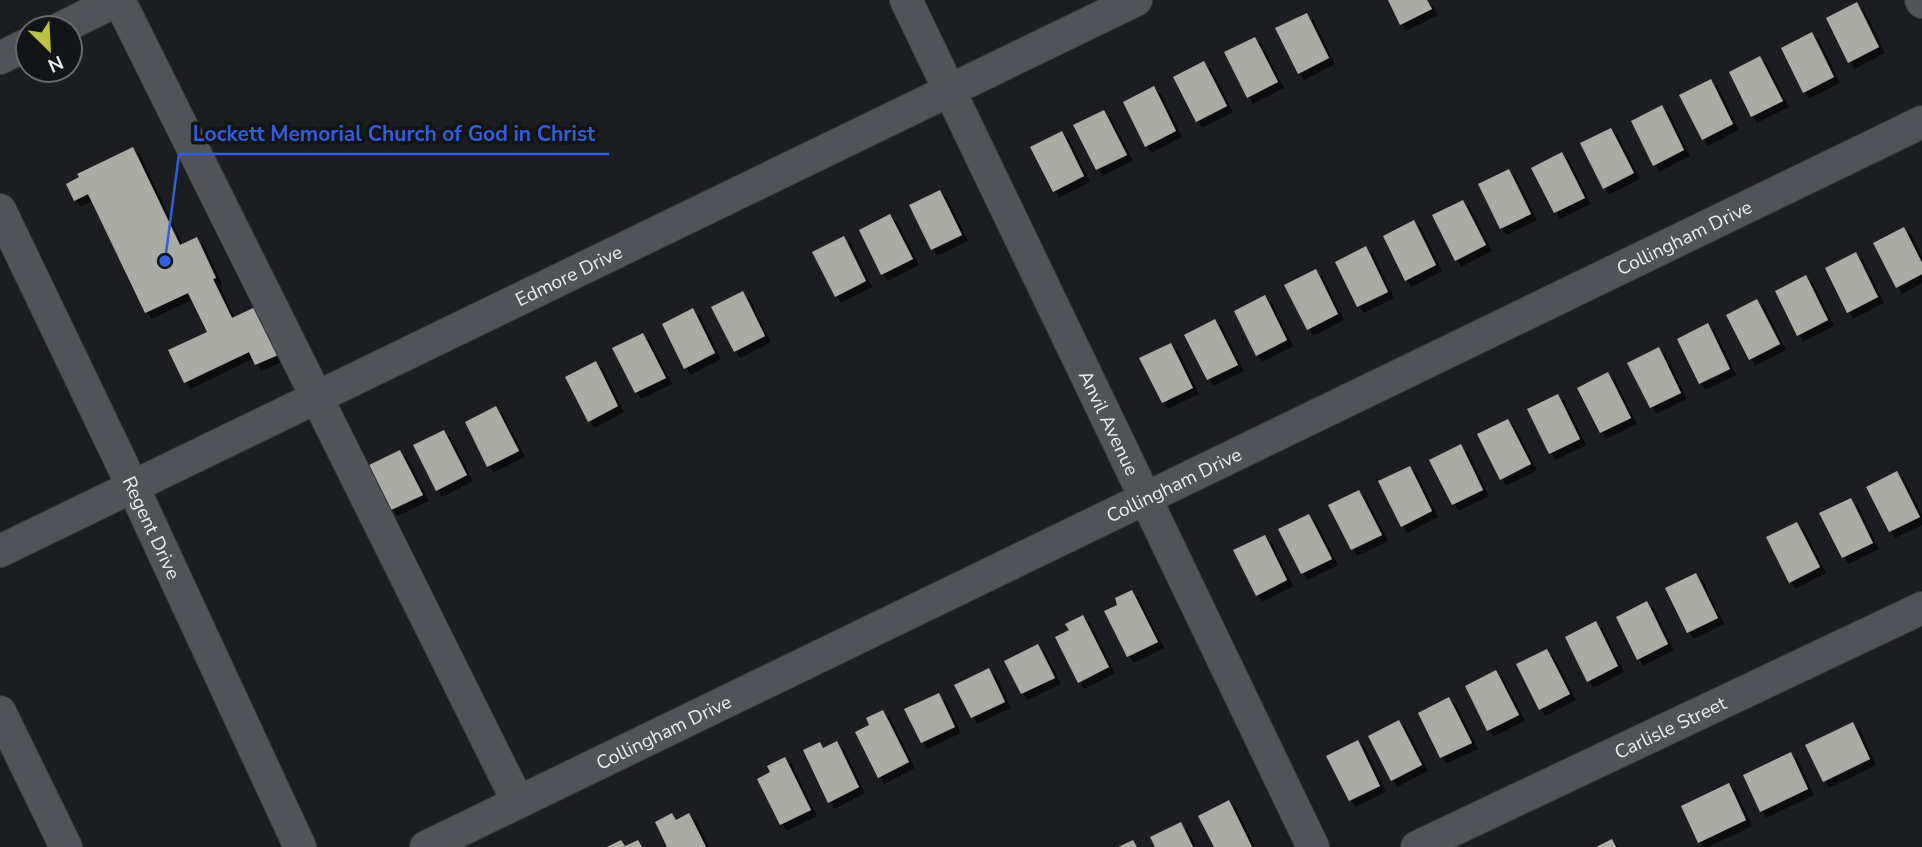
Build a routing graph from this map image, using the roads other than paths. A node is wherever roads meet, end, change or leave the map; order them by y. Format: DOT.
graph roads {
  1 [pos="119,0"];
  2 [pos="906,0"];
  3 [pos="1136,0"];
  4 [pos="84,17"];
  5 [pos="949,90"];
  6 [pos="1922,122"];
  7 [pos="0,210"];
  8 [pos="318,397"];
  9 [pos="133,487"];
  10 [pos="1145,497"];
  11 [pos="0,551"];
  12 [pos="1922,608"];
  13 [pos="0,712"];
  14 [pos="518,802"];
  15 [pos="66,847"];
  16 [pos="300,847"];
  17 [pos="426,847"];
  18 [pos="1313,847"];
  19 [pos="1417,847"];
  1 -- 4 [label="street"];
  1 -- 8 [label="street"];
  2 -- 5 [label="street, Anvil Avenue"];
  3 -- 5 [label="street, Edmore Drive"];
  5 -- 8 [label="street, Edmore Drive"];
  5 -- 10 [label="street, Anvil Avenue"];
  6 -- 10 [label="street, Collingham Drive"];
  7 -- 9 [label="street, Regent Drive"];
  8 -- 9 [label="street, Edmore Drive"];
  8 -- 14 [label="street"];
  9 -- 11 [label="street, Edmore Drive"];
  9 -- 16 [label="street, Regent Drive"];
  10 -- 14 [label="street, Collingham Drive"];
  10 -- 18 [label="street, Anvil Avenue"];
  12 -- 19 [label="street, Carlisle Street"];
  13 -- 15 [label="street"];
  14 -- 17 [label="street, Collingham Drive"];
}
